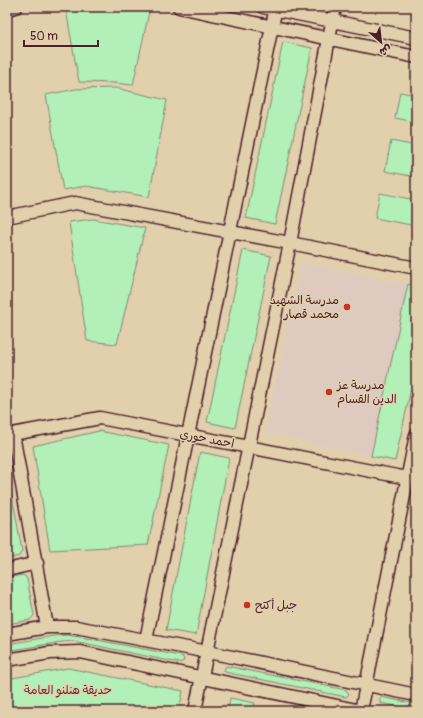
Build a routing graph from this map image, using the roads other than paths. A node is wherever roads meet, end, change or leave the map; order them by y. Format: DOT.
graph roads {
  1 [pos="16,7"];
  2 [pos="179,7"];
  3 [pos="263,7"];
  4 [pos="335,7"];
  5 [pos="276,8"];
  6 [pos="7,9"];
  7 [pos="332,22"];
  8 [pos="272,27"];
  9 [pos="416,38"];
  10 [pos="329,39"];
  11 [pos="416,56"];
  12 [pos="7,217"];
  13 [pos="230,232"];
  14 [pos="290,243"];
  15 [pos="416,268"];
  16 [pos="10,435"];
  17 [pos="188,435"];
  18 [pos="416,435"];
  19 [pos="249,447"];
  20 [pos="407,478"];
  21 [pos="37,563"];
  22 [pos="7,570"];
  23 [pos="47,627"];
  24 [pos="7,634"];
  25 [pos="146,640"];
  26 [pos="208,652"];
  27 [pos="7,660"];
  28 [pos="202,677"];
  29 [pos="366,685"];
  30 [pos="416,695"];
  31 [pos="195,711"];
  32 [pos="361,711"];
  1 -- 6 [label="street"];
  2 -- 8 [label="street"];
  3 -- 5 [label="street"];
  4 -- 7 [label="street"];
  5 -- 7 [label="street"];
  5 -- 8 [label="street"];
  7 -- 9 [label="street"];
  7 -- 10 [label="street"];
  8 -- 10 [label="street"];
  8 -- 13 [label="street"];
  10 -- 11 [label="street"];
  10 -- 14 [label="street"];
  12 -- 13 [label="street"];
  13 -- 14 [label="street"];
  13 -- 17 [label="street"];
  14 -- 15 [label="street"];
  14 -- 19 [label="street"];
  16 -- 17 [label="street, احمد حوري"];
  16 -- 21 [label="street"];
  17 -- 19 [label="street, احمد حوري"];
  17 -- 25 [label="street"];
  18 -- 20 [label="street"];
  19 -- 20 [label="street, احمد حوري"];
  19 -- 26 [label="street"];
  20 -- 29 [label="street"];
  21 -- 22 [label="street"];
  21 -- 23 [label="street"];
  23 -- 24 [label="street"];
  23 -- 25 [label="street"];
  25 -- 26 [label="street"];
  26 -- 28 [label="street"];
  26 -- 29 [label="street"];
  27 -- 28 [label="street"];
  28 -- 31 [label="street"];
  28 -- 32 [label="street"];
  29 -- 30 [label="street"];
  29 -- 32 [label="street"];
}
